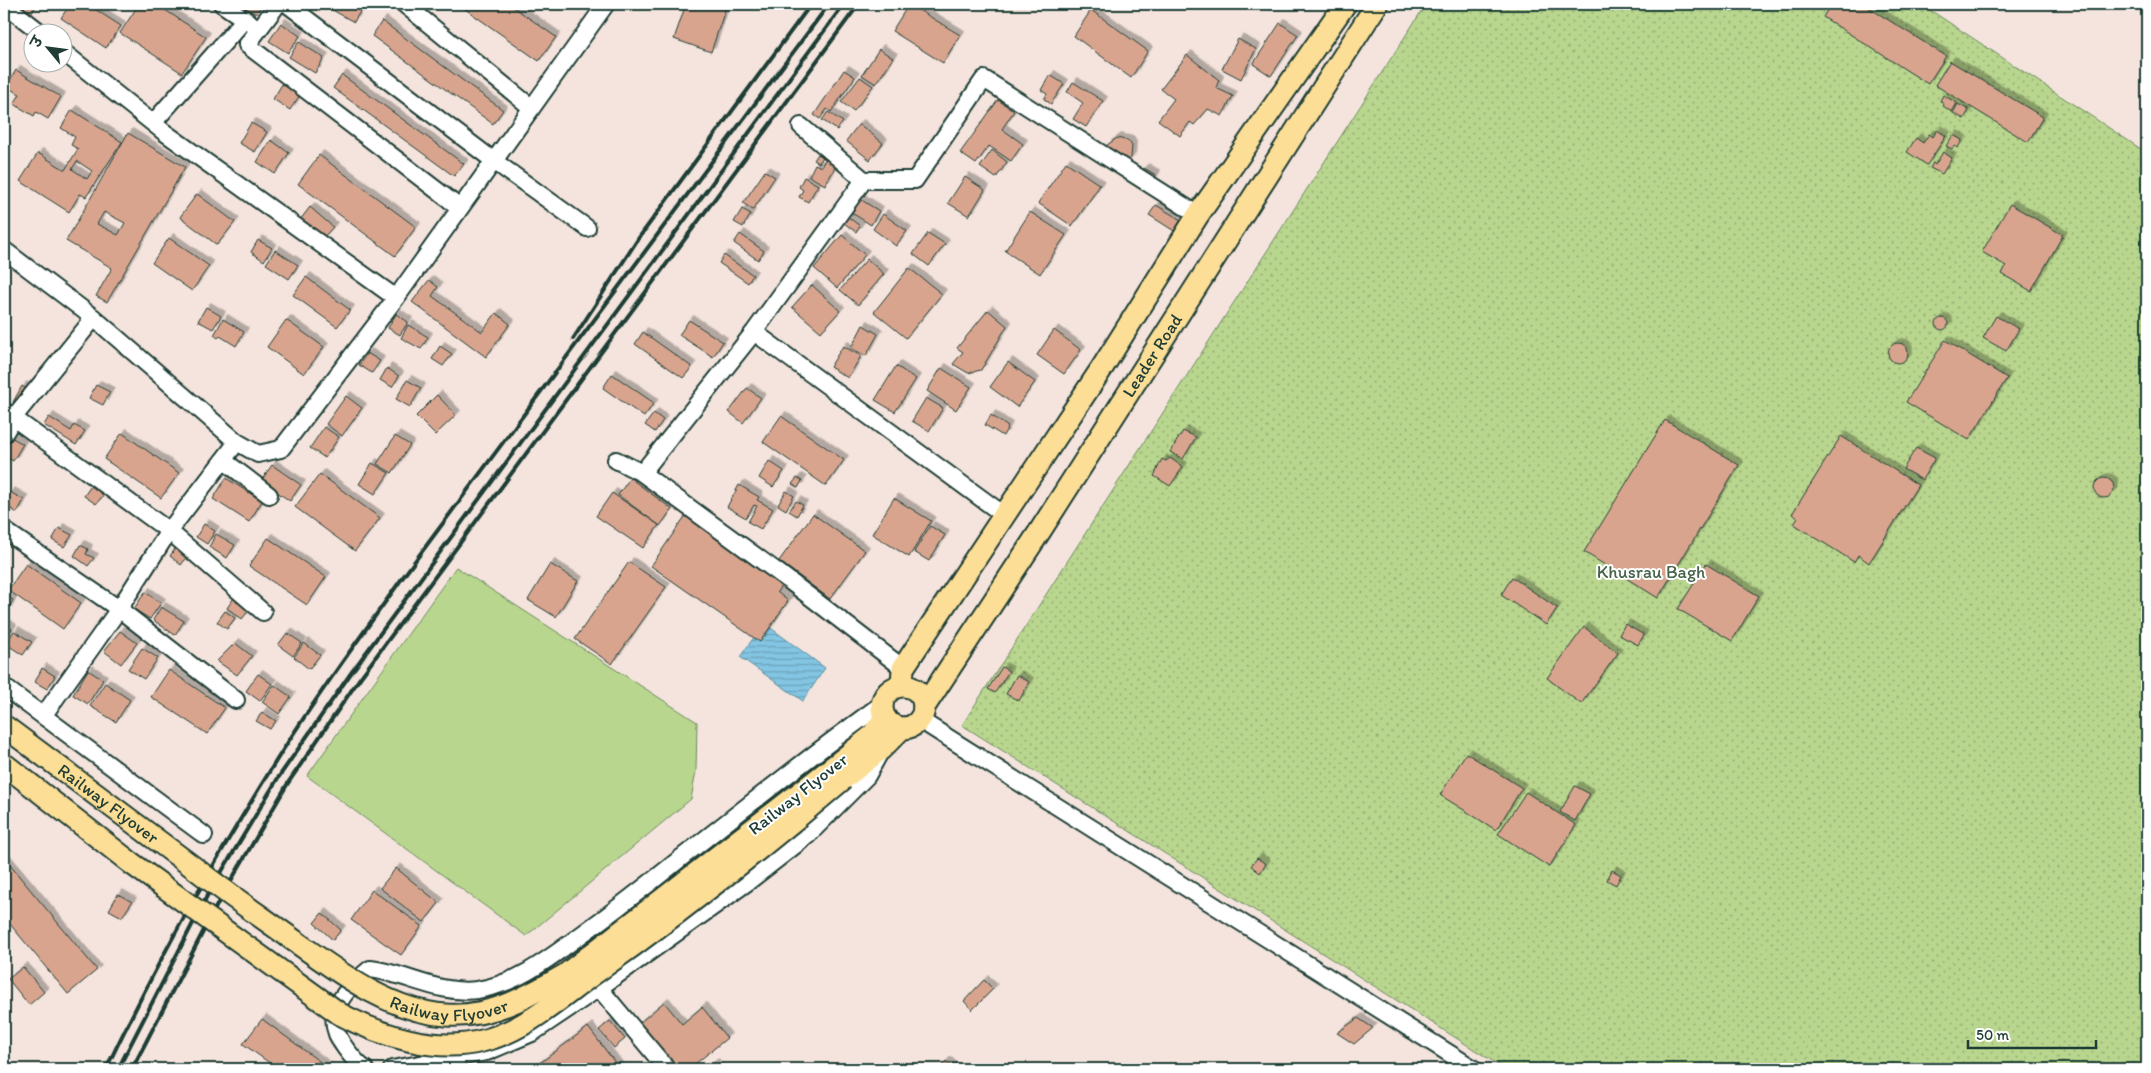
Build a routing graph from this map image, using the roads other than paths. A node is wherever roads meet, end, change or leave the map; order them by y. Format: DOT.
graph roads {
  1 [pos="4,4"];
  2 [pos="222,4"];
  3 [pos="278,4"];
  4 [pos="287,4"];
  5 [pos="404,4"];
  6 [pos="606,4"];
  7 [pos="1345,4"];
  8 [pos="1377,4"];
  9 [pos="244,19"];
  10 [pos="27,22"];
  11 [pos="259,29"];
  12 [pos="72,59"];
  13 [pos="532,108"];
  14 [pos="152,123"];
  15 [pos="801,126"];
  16 [pos="494,161"];
  17 [pos="864,180"];
  18 [pos="460,208"];
  19 [pos="1198,215"];
  20 [pos="586,228"];
  21 [pos="4,250"];
  22 [pos="396,298"];
  23 [pos="94,318"];
  24 [pos="754,332"];
  25 [pos="9,414"];
  26 [pos="4,434"];
  27 [pos="236,442"];
  28 [pos="223,460"];
  29 [pos="616,460"];
  30 [pos="642,473"];
  31 [pos="269,495"];
  32 [pos="1004,515"];
  33 [pos="4,530"];
  34 [pos="169,531"];
  35 [pos="118,609"];
  36 [pos="263,612"];
  37 [pos="902,677"];
  38 [pos="4,687"];
  39 [pos="236,700"];
  40 [pos="902,715"];
  41 [pos="43,716"];
  42 [pos="4,726"];
  43 [pos="881,749"];
  44 [pos="4,764"];
  45 [pos="838,773"];
  46 [pos="204,835"];
  47 [pos="599,988"];
  48 [pos="462,1056"];
  49 [pos="365,1069"];
  50 [pos="392,1069"];
  51 [pos="473,1069"];
  52 [pos="667,1069"];
  53 [pos="1474,1069"];
  1 -- 10 [label="street"];
  2 -- 9 [label="street"];
  3 -- 11 [label="street"];
  4 -- 16 [label="street"];
  5 -- 13 [label="street"];
  6 -- 13 [label="street"];
  7 -- 19 [label="main road, Leader Road"];
  8 -- 40 [label="main road, Leader Road"];
  9 -- 11 [label="street"];
  9 -- 14 [label="street"];
  11 -- 18 [label="street"];
  12 -- 14 [label="street"];
  13 -- 16 [label="street"];
  14 -- 22 [label="street"];
  15 -- 17 [label="street"];
  16 -- 18 [label="street"];
  16 -- 20 [label="street"];
  17 -- 19 [label="street"];
  17 -- 24 [label="street"];
  18 -- 22 [label="street"];
  19 -- 32 [label="main road, Leader Road"];
  21 -- 23 [label="street"];
  22 -- 27 [label="street"];
  23 -- 25 [label="street"];
  23 -- 27 [label="street"];
  24 -- 30 [label="street"];
  24 -- 32 [label="street"];
  25 -- 26 [label="street"];
  25 -- 34 [label="street"];
  27 -- 28 [label="street"];
  28 -- 31 [label="street"];
  28 -- 34 [label="street"];
  29 -- 30 [label="street"];
  30 -- 37 [label="street"];
  32 -- 37 [label="main road, Leader Road"];
  33 -- 35 [label="street"];
  34 -- 35 [label="street"];
  34 -- 36 [label="street"];
  35 -- 39 [label="street"];
  35 -- 41 [label="street"];
  37 -- 40 [label="main road, Leader Road"];
  37 -- 40 [label="main road"];
  38 -- 41 [label="street"];
  40 -- 43 [label="main road, Railway Flyover"];
  40 -- 45 [label="main road, Railway Flyover"];
  40 -- 49 [label="street"];
  40 -- 53 [label="street"];
  41 -- 46 [label="street"];
  42 -- 45 [label="main road, Railway Flyover, bridge"];
  43 -- 45 [label="main road, Railway Flyover"];
  43 -- 47 [label="street"];
  44 -- 45 [label="main road, Railway Flyover, bridge"];
  47 -- 48 [label="street"];
  47 -- 52 [label="street"];
  48 -- 50 [label="street"];
  48 -- 51 [label="street"];
}
